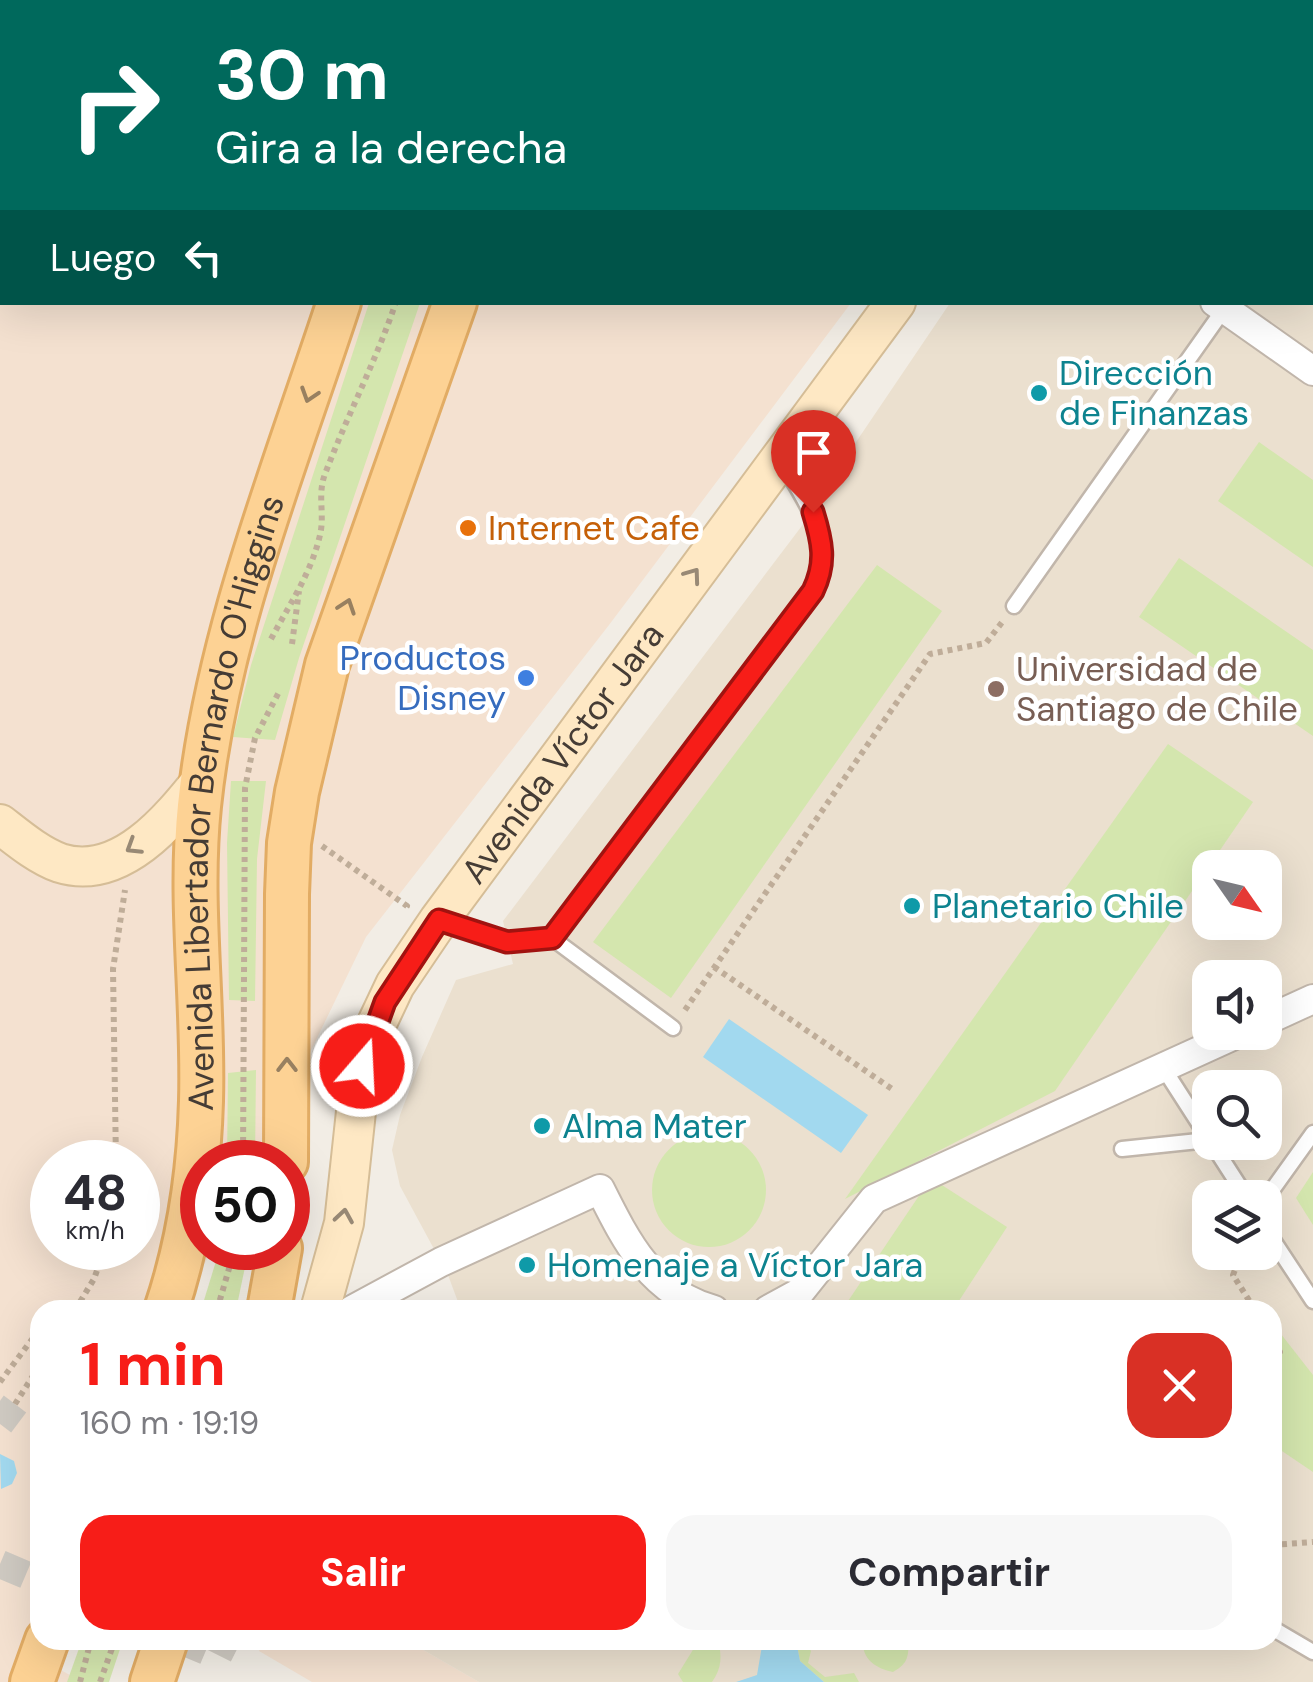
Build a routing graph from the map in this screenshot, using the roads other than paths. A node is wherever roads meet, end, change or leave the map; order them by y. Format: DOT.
graph roads {
  1 [pos="339,305"];
  2 [pos="454,305"];
  3 [pos="894,305"];
  4 [pos="1220,306"];
  5 [pos="1313,371"];
  6 [pos="780,457"];
  7 [pos="1014,606"];
  8 [pos="205,764"];
  9 [pos="0,824"];
  10 [pos="439,920"];
  11 [pos="552,938"];
  12 [pos="1313,999"];
  13 [pos="1282,1014"];
  14 [pos="673,1028"];
  15 [pos="1204,1050"];
  16 [pos="1164,1069"];
  17 [pos="1192,1114"];
  18 [pos="1313,1133"];
  19 [pos="286,1140"];
  20 [pos="1192,1142"];
  21 [pos="1122,1149"];
  22 [pos="1279,1180"];
  23 [pos="1282,1254"];
  24 [pos="276,1270"];
  25 [pos="168,1300"];
  26 [pos="271,1300"];
  27 [pos="323,1300"];
  28 [pos="371,1300"];
  29 [pos="687,1300"];
  30 [pos="786,1300"];
  31 [pos="1313,1302"];
  32 [pos="1282,1634"];
  33 [pos="43,1650"];
  34 [pos="1313,1652"];
  35 [pos="32,1682"];
  1 -- 8 [label="main road, Avenida Libertador Bernardo O'Higgins, one-way"];
  19 -- 2 [label="main road, Avenida Libertador Bernardo O'Higgins, one-way"];
  3 -- 6 [label="main road, Avenida Víctor Jara"];
  4 -- 5 [label="street"];
  4 -- 7 [label="lane"];
  10 -- 6 [label="main road, Avenida Víctor Jara, one-way"];
  6 -- 11 [label="lane"];
  8 -- 9 [label="main road, one-way"];
  8 -- 25 [label="main road, Avenida Libertador Bernardo O'Higgins"];
  10 -- 11 [label="lane"];
  27 -- 10 [label="main road, Avenida Víctor Jara, one-way"];
  11 -- 14 [label="lane"];
  12 -- 13 [label="street"];
  15 -- 16 [label="street"];
  16 -- 17 [label="lane"];
  16 -- 30 [label="street"];
  18 -- 22 [label="lane"];
  20 -- 21 [label="lane"];
  23 -- 31 [label="lane"];
  24 -- 26 [label="main road"];
  28 -- 29 [label="street"];
  32 -- 34 [label="lane"];
  33 -- 35 [label="main road"];
}
